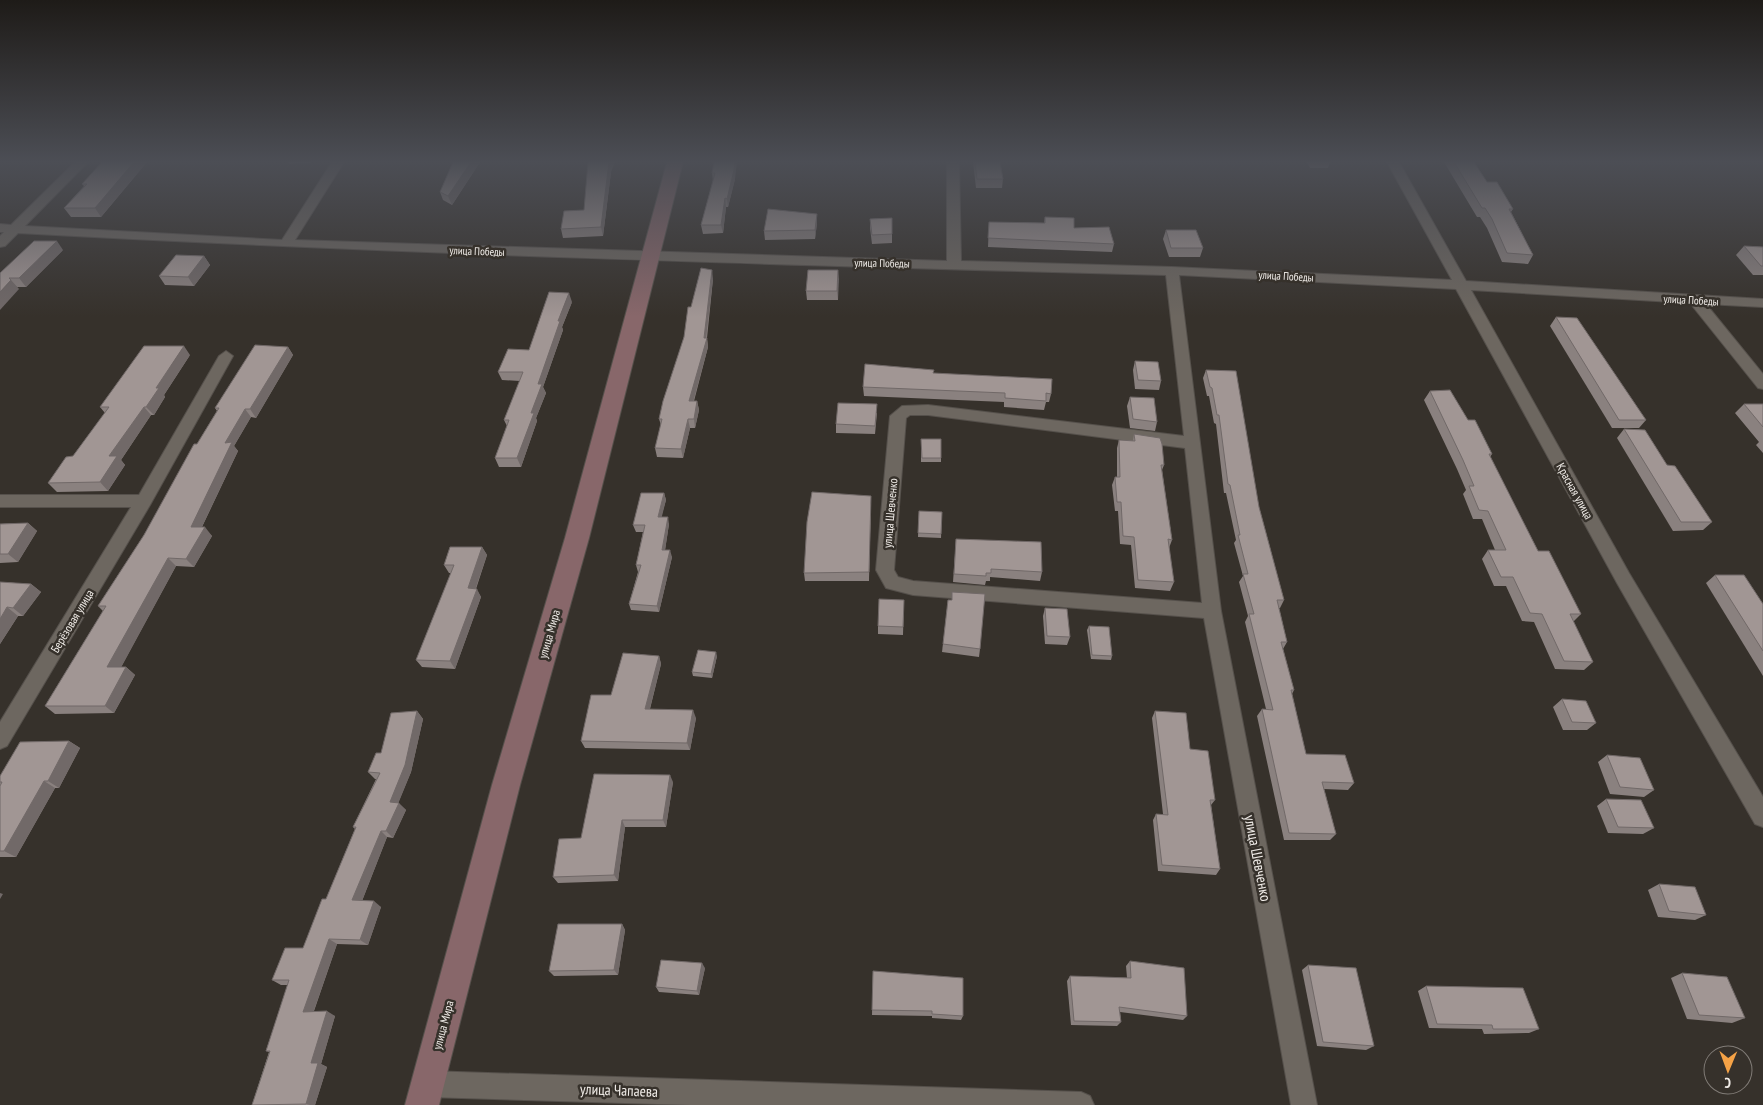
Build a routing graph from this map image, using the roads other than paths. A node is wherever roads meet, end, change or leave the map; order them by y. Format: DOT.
graph roads {
  1 [pos="30,214"];
  2 [pos="305,214"];
  3 [pos="662,214"];
  4 [pos="954,214"];
  5 [pos="1421,214"];
  6 [pos="0,228"];
  7 [pos="16,228"];
  8 [pos="0,243"];
  9 [pos="286,244"];
  10 [pos="651,257"];
  11 [pos="954,264"];
  12 [pos="1172,271"];
  13 [pos="1462,285"];
  14 [pos="1695,300"];
  15 [pos="1763,303"];
  16 [pos="226,356"];
  17 [pos="1763,384"];
  18 [pos="1190,442"];
  19 [pos="0,501"];
  20 [pos="144,501"];
  21 [pos="1212,611"];
  22 [pos="0,740"];
  23 [pos="1763,817"];
  24 [pos="425,1094"];
  25 [pos="1080,1105"];
  26 [pos="1304,1105"];
  1 -- 7 [label="street"];
  2 -- 9 [label="street"];
  3 -- 10 [label="main road, улица Мира"];
  4 -- 11 [label="street"];
  5 -- 13 [label="street, Красная улица"];
  6 -- 7 [label="street, улица Победы"];
  7 -- 8 [label="street"];
  7 -- 9 [label="street, улица Победы"];
  9 -- 10 [label="street, улица Победы"];
  10 -- 11 [label="street, улица Победы"];
  10 -- 24 [label="main road, улица Мира"];
  11 -- 12 [label="street, улица Победы"];
  12 -- 13 [label="street, улица Победы"];
  12 -- 18 [label="street, улица Шевченко"];
  13 -- 14 [label="street, улица Победы"];
  13 -- 23 [label="street, Красная улица"];
  14 -- 15 [label="street, улица Победы"];
  14 -- 17 [label="street"];
  16 -- 20 [label="street, Берёзовая улица"];
  18 -- 21 [label="street, улица Шевченко"];
  18 -- 21 [label="street, улица Шевченко"];
  19 -- 20 [label="street"];
  20 -- 22 [label="street, Берёзовая улица"];
  21 -- 26 [label="street, улица Шевченко"];
  24 -- 25 [label="street, улица Чапаева"];
}
